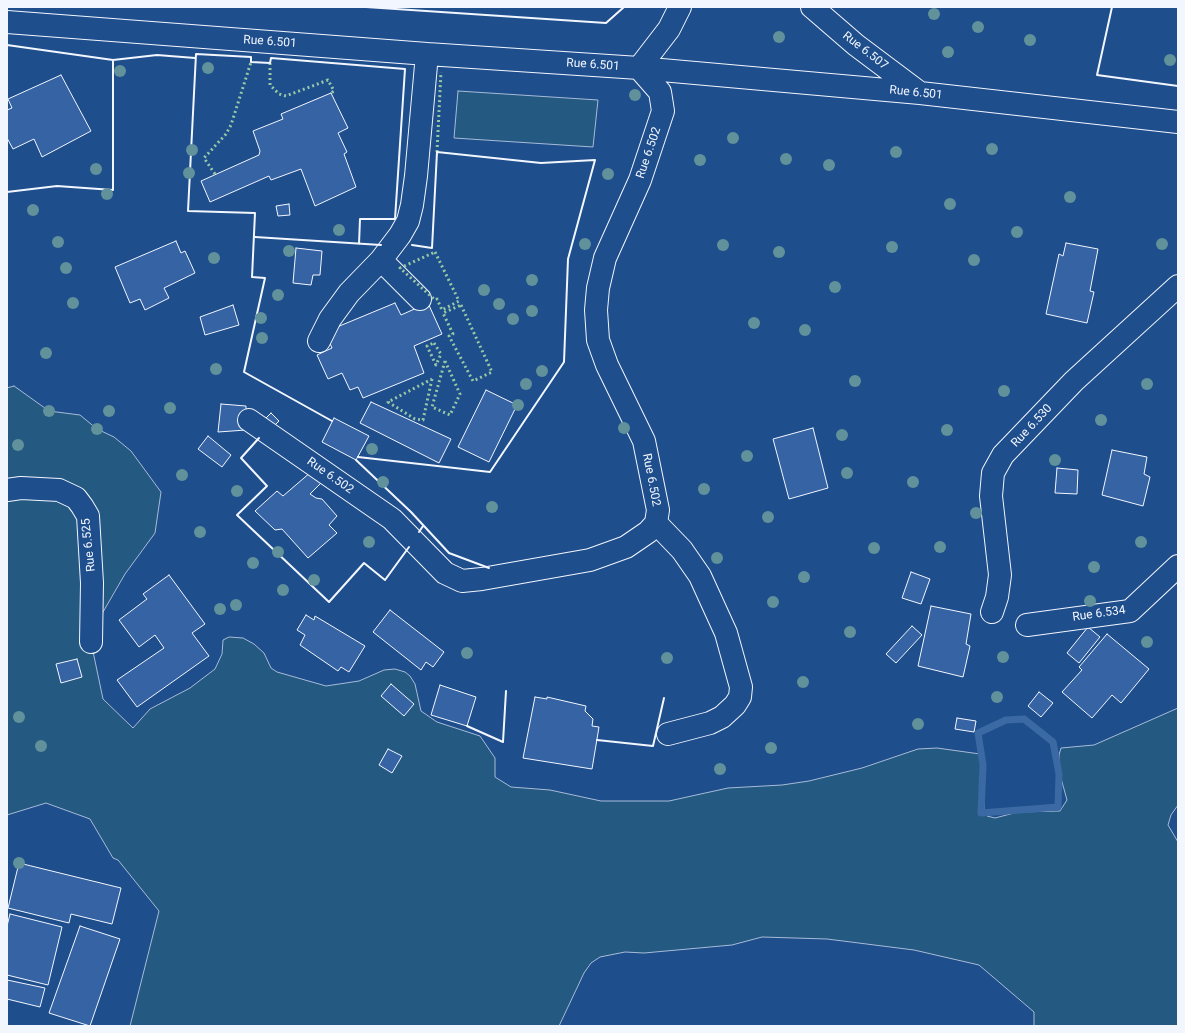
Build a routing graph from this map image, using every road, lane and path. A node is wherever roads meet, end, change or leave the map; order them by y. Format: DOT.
graph roads {
  1 [pos="8,7"];
  2 [pos="680,7"];
  3 [pos="812,7"];
  4 [pos="7,16"];
  5 [pos="7,22"];
  6 [pos="427,54"];
  7 [pos="639,68"];
  8 [pos="920,93"];
  9 [pos="1178,122"];
  10 [pos="381,260"];
  11 [pos="1178,286"];
  12 [pos="420,299"];
  13 [pos="320,341"];
  14 [pos="249,420"];
  15 [pos="7,490"];
  16 [pos="656,523"];
  17 [pos="1178,566"];
  18 [pos="992,612"];
  19 [pos="1027,625"];
  20 [pos="91,642"];
  21 [pos="668,734"];
  1 -- 4 [label="street"];
  2 -- 7 [label="street"];
  3 -- 8 [label="street, Rue 6.507"];
  5 -- 6 [label="street, Rue 6.501"];
  6 -- 7 [label="street, Rue 6.501"];
  6 -- 10 [label="street"];
  7 -- 8 [label="street, Rue 6.501"];
  7 -- 16 [label="street, Rue 6.502"];
  8 -- 9 [label="street, Rue 6.501"];
  10 -- 12 [label="street"];
  10 -- 13 [label="street"];
  11 -- 18 [label="street, Rue 6.530"];
  14 -- 16 [label="street, Rue 6.502"];
  15 -- 20 [label="street, Rue 6.525"];
  16 -- 21 [label="street"];
  17 -- 19 [label="street, Rue 6.534"];
}
